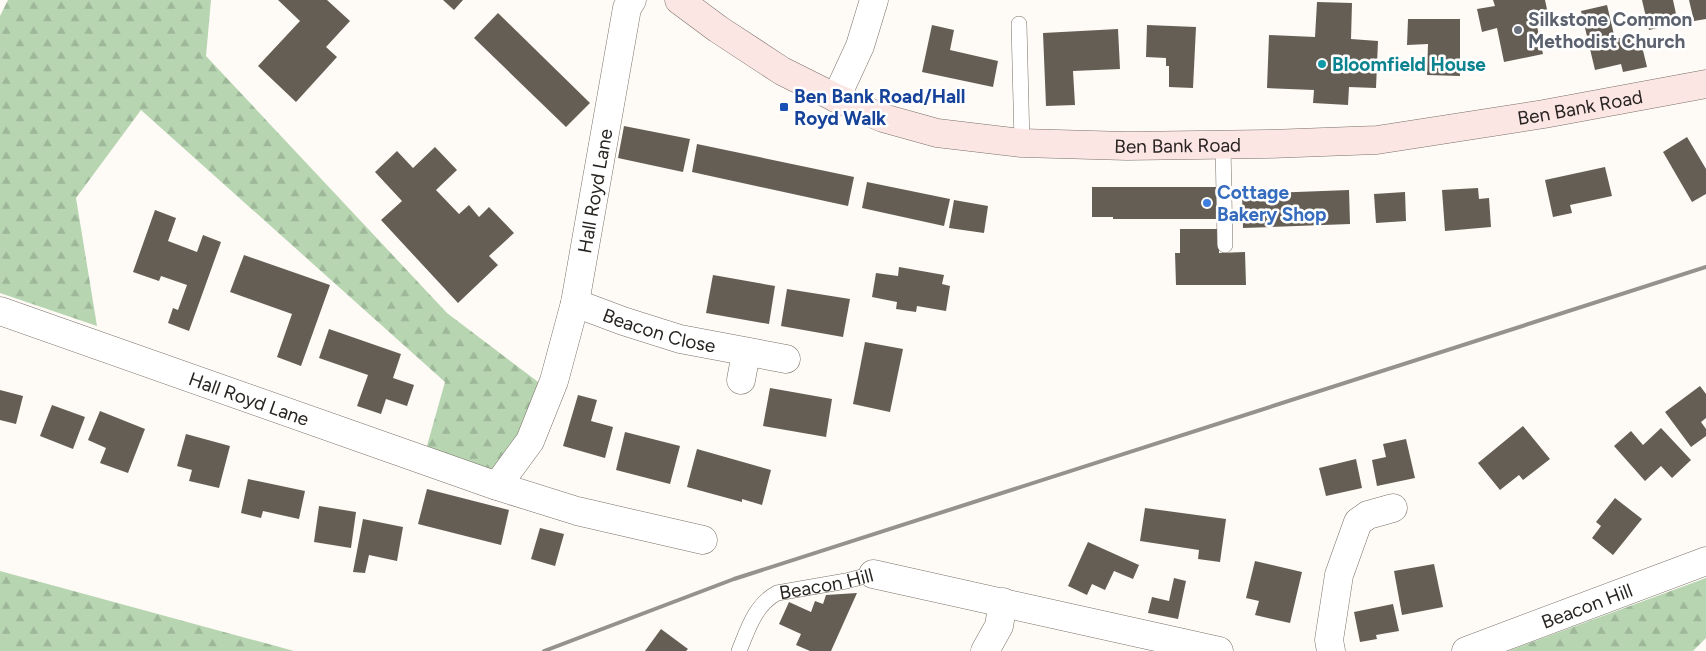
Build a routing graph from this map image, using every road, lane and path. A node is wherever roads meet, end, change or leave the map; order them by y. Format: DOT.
graph roads {
  1 [pos="632,0"];
  2 [pos="679,0"];
  3 [pos="874,0"];
  4 [pos="1019,24"];
  5 [pos="1706,84"];
  6 [pos="836,98"];
  7 [pos="1022,143"];
  8 [pos="1223,145"];
  9 [pos="1225,246"];
  10 [pos="575,303"];
  11 [pos="0,311"];
  12 [pos="746,353"];
  13 [pos="786,359"];
  14 [pos="741,380"];
  15 [pos="497,486"];
  16 [pos="1393,508"];
  17 [pos="703,540"];
  18 [pos="1706,561"];
  19 [pos="873,574"];
  20 [pos="1004,602"];
  21 [pos="739,651"];
  22 [pos="985,651"];
  23 [pos="1219,651"];
  24 [pos="1331,651"];
  25 [pos="1466,651"];
  1 -- 10 [label="street, Hall Royd Lane"];
  2 -- 6 [label="main road, Ben Bank Road"];
  3 -- 6 [label="street"];
  4 -- 7 [label="lane"];
  5 -- 8 [label="main road, Ben Bank Road"];
  6 -- 7 [label="main road, Ben Bank Road"];
  7 -- 8 [label="main road, Ben Bank Road"];
  8 -- 9 [label="lane"];
  10 -- 12 [label="street, Beacon Close"];
  10 -- 15 [label="street, Hall Royd Lane"];
  11 -- 15 [label="street, Hall Royd Lane"];
  12 -- 13 [label="street, Beacon Close"];
  12 -- 14 [label="street"];
  15 -- 17 [label="street, Hall Royd Lane"];
  16 -- 24 [label="street"];
  18 -- 25 [label="street, Beacon Hill"];
  19 -- 20 [label="street, Beacon Hill"];
  19 -- 21 [label="lane, Beacon Hill"];
  20 -- 22 [label="street"];
  20 -- 23 [label="street, Beacon Hill"];
}
